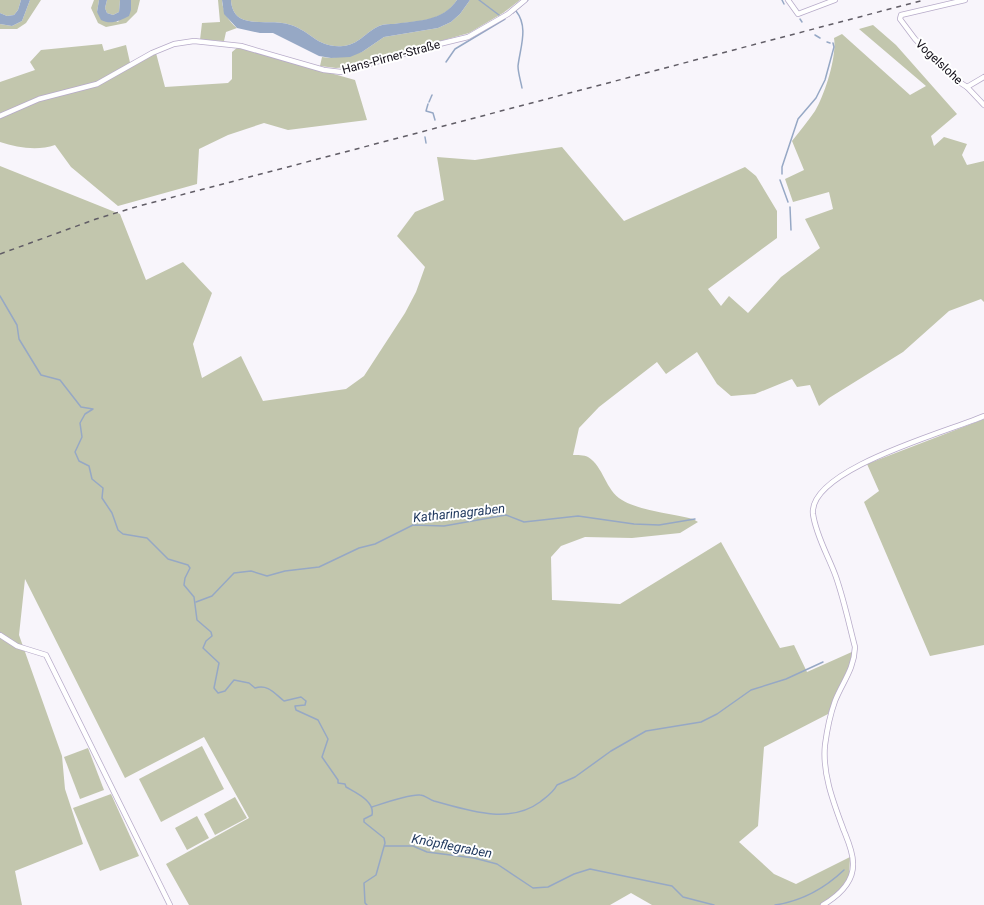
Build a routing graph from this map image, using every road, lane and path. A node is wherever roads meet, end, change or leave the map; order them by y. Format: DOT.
graph roads {
  1 [pos="525,0"];
  2 [pos="788,0"];
  3 [pos="835,0"];
  4 [pos="965,0"];
  5 [pos="984,77"];
  6 [pos="967,87"];
  7 [pos="984,105"];
  8 [pos="0,116"];
  9 [pos="984,416"];
  10 [pos="0,635"];
  11 [pos="170,905"];
  12 [pos="823,905"];
  1 -- 8 [label="street, Hans-Pirner-Straße"];
  2 -- 3 [label="street"];
  4 -- 6 [label="street, Vogelslohe"];
  5 -- 6 [label="street"];
  6 -- 7 [label="street, Vogelslohe"];
  9 -- 12 [label="street"];
  10 -- 11 [label="street"];
}
